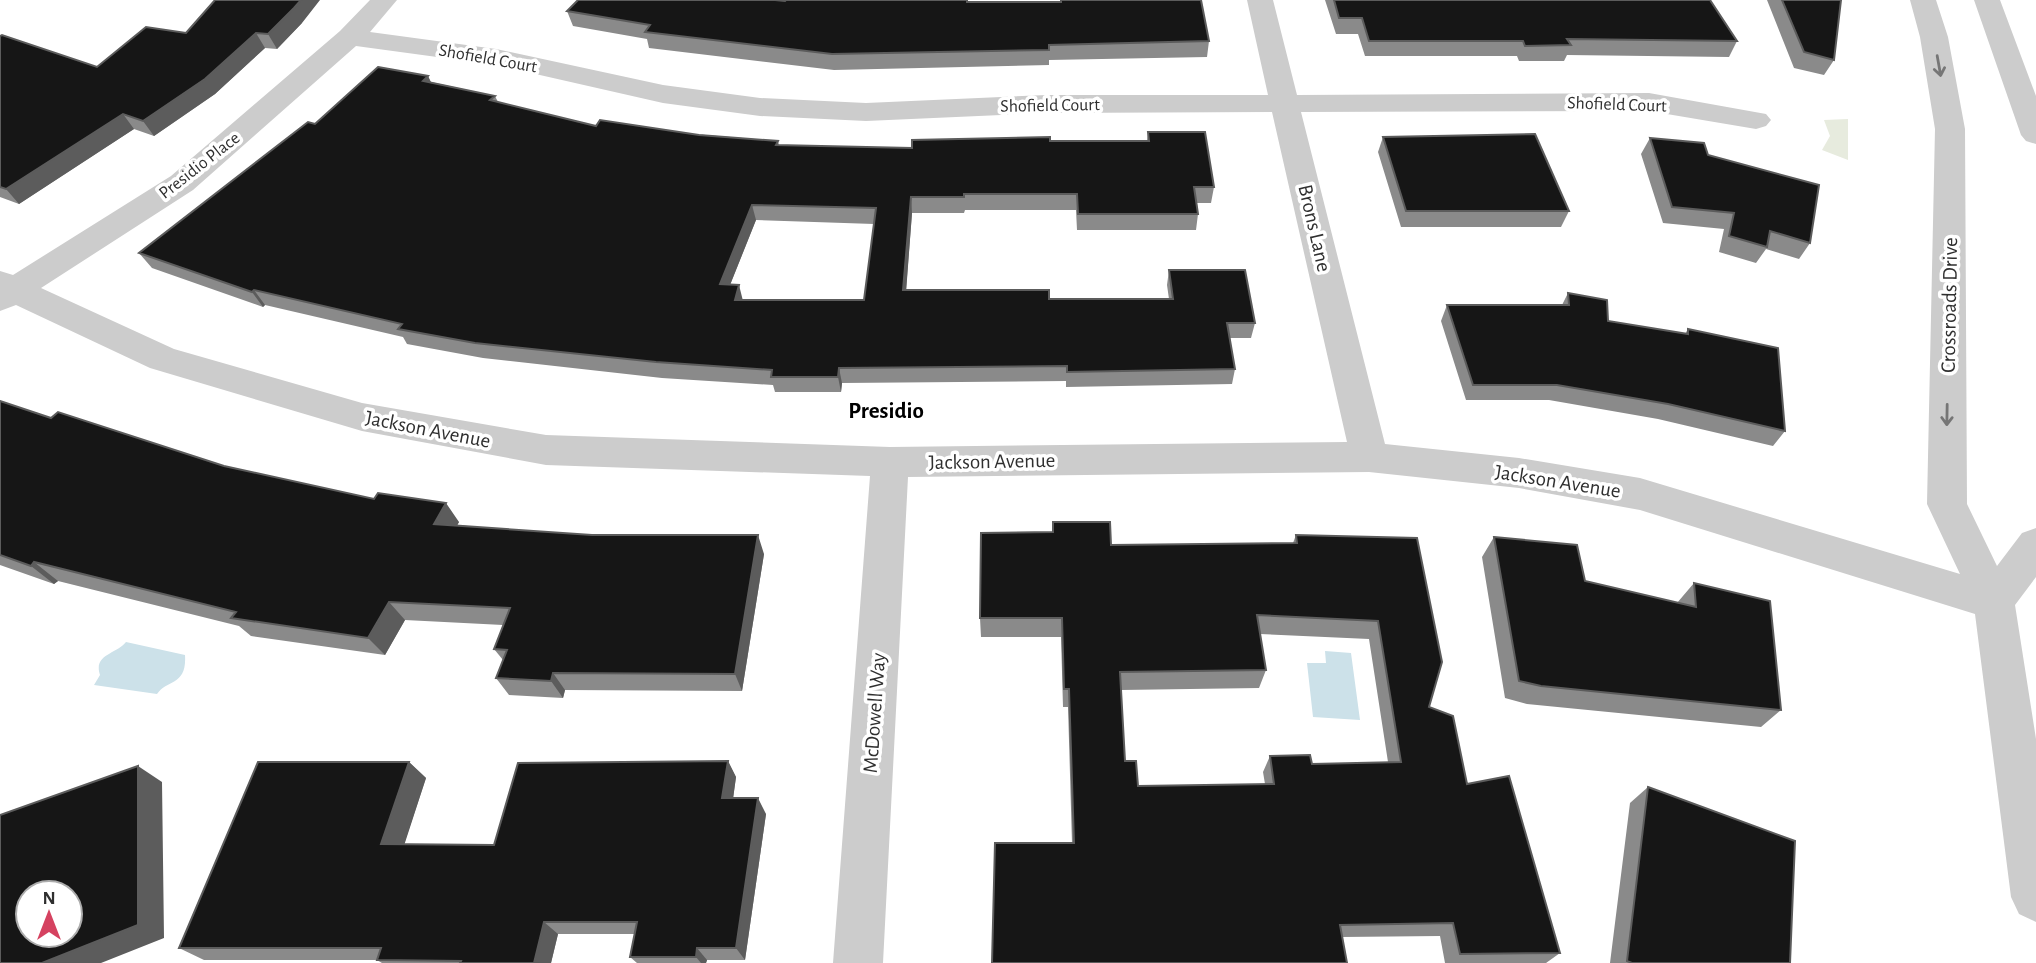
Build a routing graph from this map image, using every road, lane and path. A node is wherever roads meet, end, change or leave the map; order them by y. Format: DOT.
graph roads {
  1 [pos="384,0"];
  2 [pos="1260,0"];
  3 [pos="1923,0"];
  4 [pos="1987,0"];
  5 [pos="350,37"];
  6 [pos="1284,102"];
  7 [pos="1756,120"];
  8 [pos="2036,135"];
  9 [pos="4,290"];
  10 [pos="1369,457"];
  11 [pos="890,462"];
  12 [pos="2036,545"];
  13 [pos="1994,602"];
  14 [pos="2036,897"];
  15 [pos="858,963"];
  1 -- 5 [label="street, Presidio Place"];
  2 -- 6 [label="street, Brons Lane"];
  3 -- 13 [label="street, Crossroads Drive, one-way"];
  4 -- 8 [label="street"];
  5 -- 6 [label="street, Shofield Court"];
  5 -- 9 [label="street, Presidio Place"];
  6 -- 7 [label="street, Shofield Court"];
  6 -- 10 [label="street, Brons Lane"];
  9 -- 11 [label="street, Jackson Avenue"];
  10 -- 11 [label="street, Jackson Avenue"];
  10 -- 13 [label="street, Jackson Avenue"];
  11 -- 15 [label="street, McDowell Way"];
  12 -- 13 [label="street"];
  13 -- 14 [label="street, Crossroads Drive"];
}
